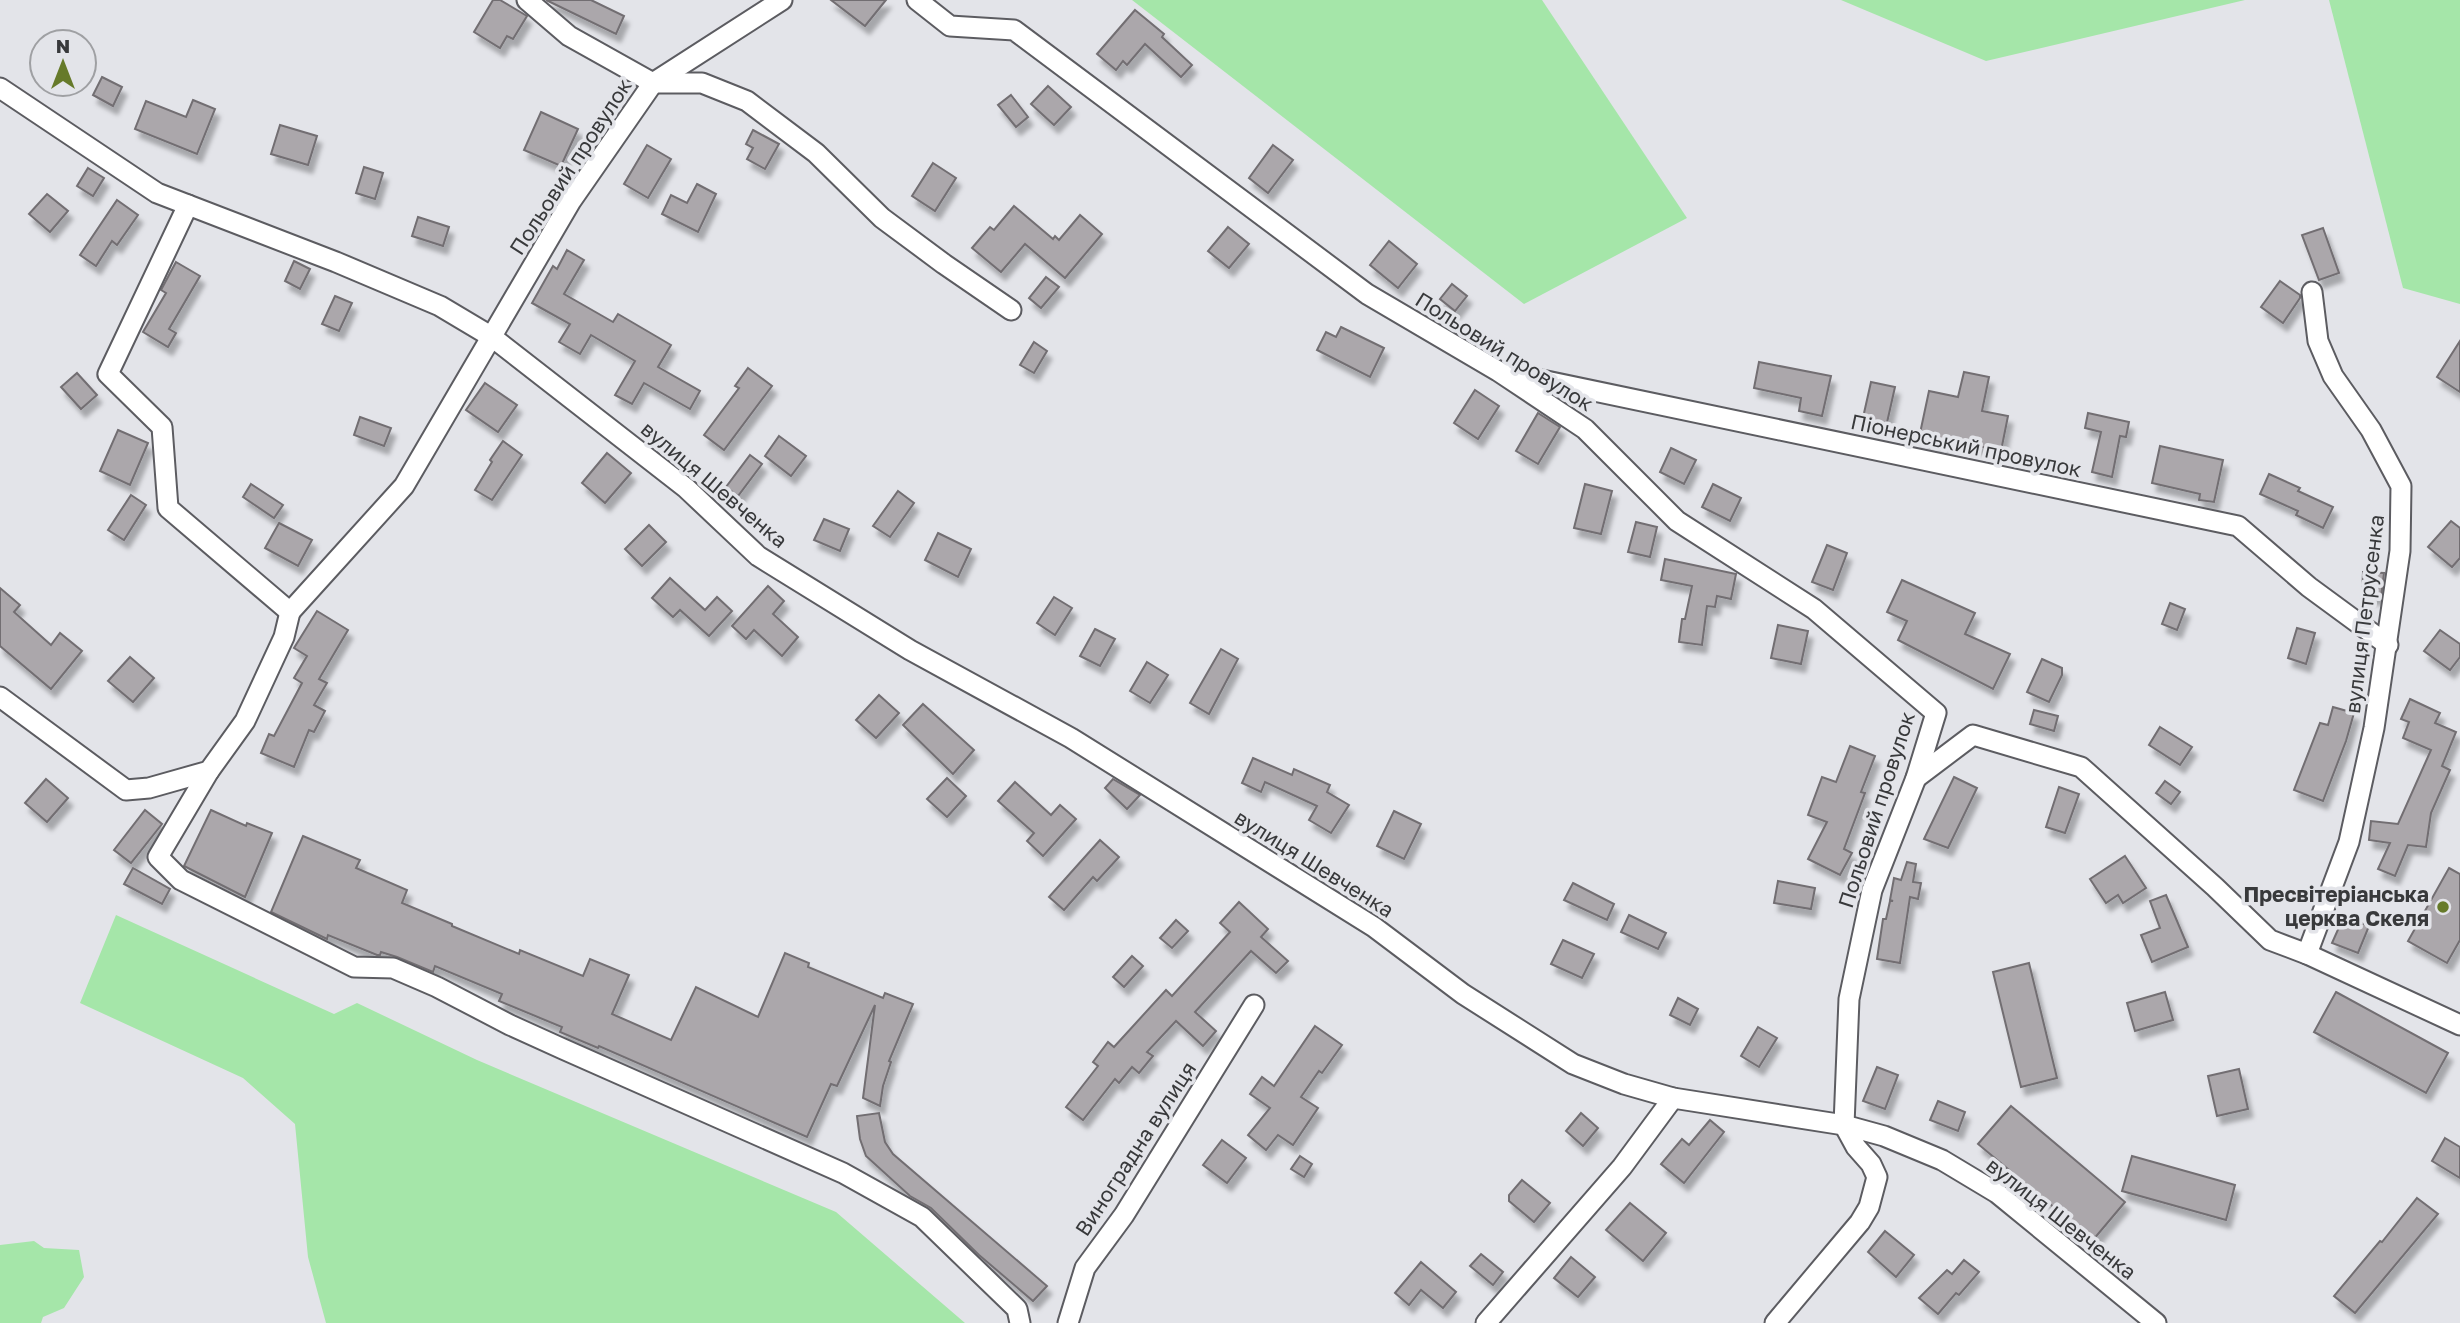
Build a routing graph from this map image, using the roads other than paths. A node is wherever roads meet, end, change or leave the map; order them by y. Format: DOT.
graph roads {
  1 [pos="527,0"];
  2 [pos="782,0"];
  3 [pos="916,0"];
  4 [pos="653,83"];
  5 [pos="0,88"];
  6 [pos="188,205"];
  7 [pos="2312,292"];
  8 [pos="1011,310"];
  9 [pos="492,337"];
  10 [pos="1498,371"];
  11 [pos="290,612"];
  12 [pos="2388,645"];
  13 [pos="0,697"];
  14 [pos="209,771"];
  15 [pos="1916,778"];
  16 [pos="2307,954"];
  17 [pos="1254,1005"];
  18 [pos="2460,1025"];
  19 [pos="1673,1098"];
  20 [pos="1844,1125"];
  21 [pos="1020,1323"];
  22 [pos="1068,1323"];
  23 [pos="1486,1323"];
  24 [pos="1775,1323"];
  25 [pos="2157,1323"];
  1 -- 4 [label="street"];
  2 -- 4 [label="street, Польовий провулок"];
  3 -- 10 [label="street, Польовий провулок"];
  4 -- 8 [label="street"];
  4 -- 9 [label="street, Польовий провулок"];
  5 -- 6 [label="street, вулиця Шевченка"];
  6 -- 9 [label="street, вулиця Шевченка"];
  6 -- 11 [label="street"];
  7 -- 12 [label="street, вулиця Петрусенка"];
  9 -- 11 [label="street"];
  9 -- 19 [label="street, вулиця Шевченка"];
  10 -- 12 [label="street, Піонерський провулок"];
  10 -- 15 [label="street, Польовий провулок"];
  11 -- 14 [label="street"];
  12 -- 16 [label="street, вулиця Петрусенка"];
  13 -- 14 [label="street"];
  14 -- 21 [label="street"];
  15 -- 16 [label="street"];
  15 -- 20 [label="street, Польовий провулок"];
  16 -- 18 [label="street"];
  17 -- 22 [label="street, Виноградна вулиця"];
  19 -- 20 [label="street, вулиця Шевченка"];
  19 -- 23 [label="street"];
  20 -- 24 [label="street"];
  20 -- 25 [label="street, вулиця Шевченка"];
}
